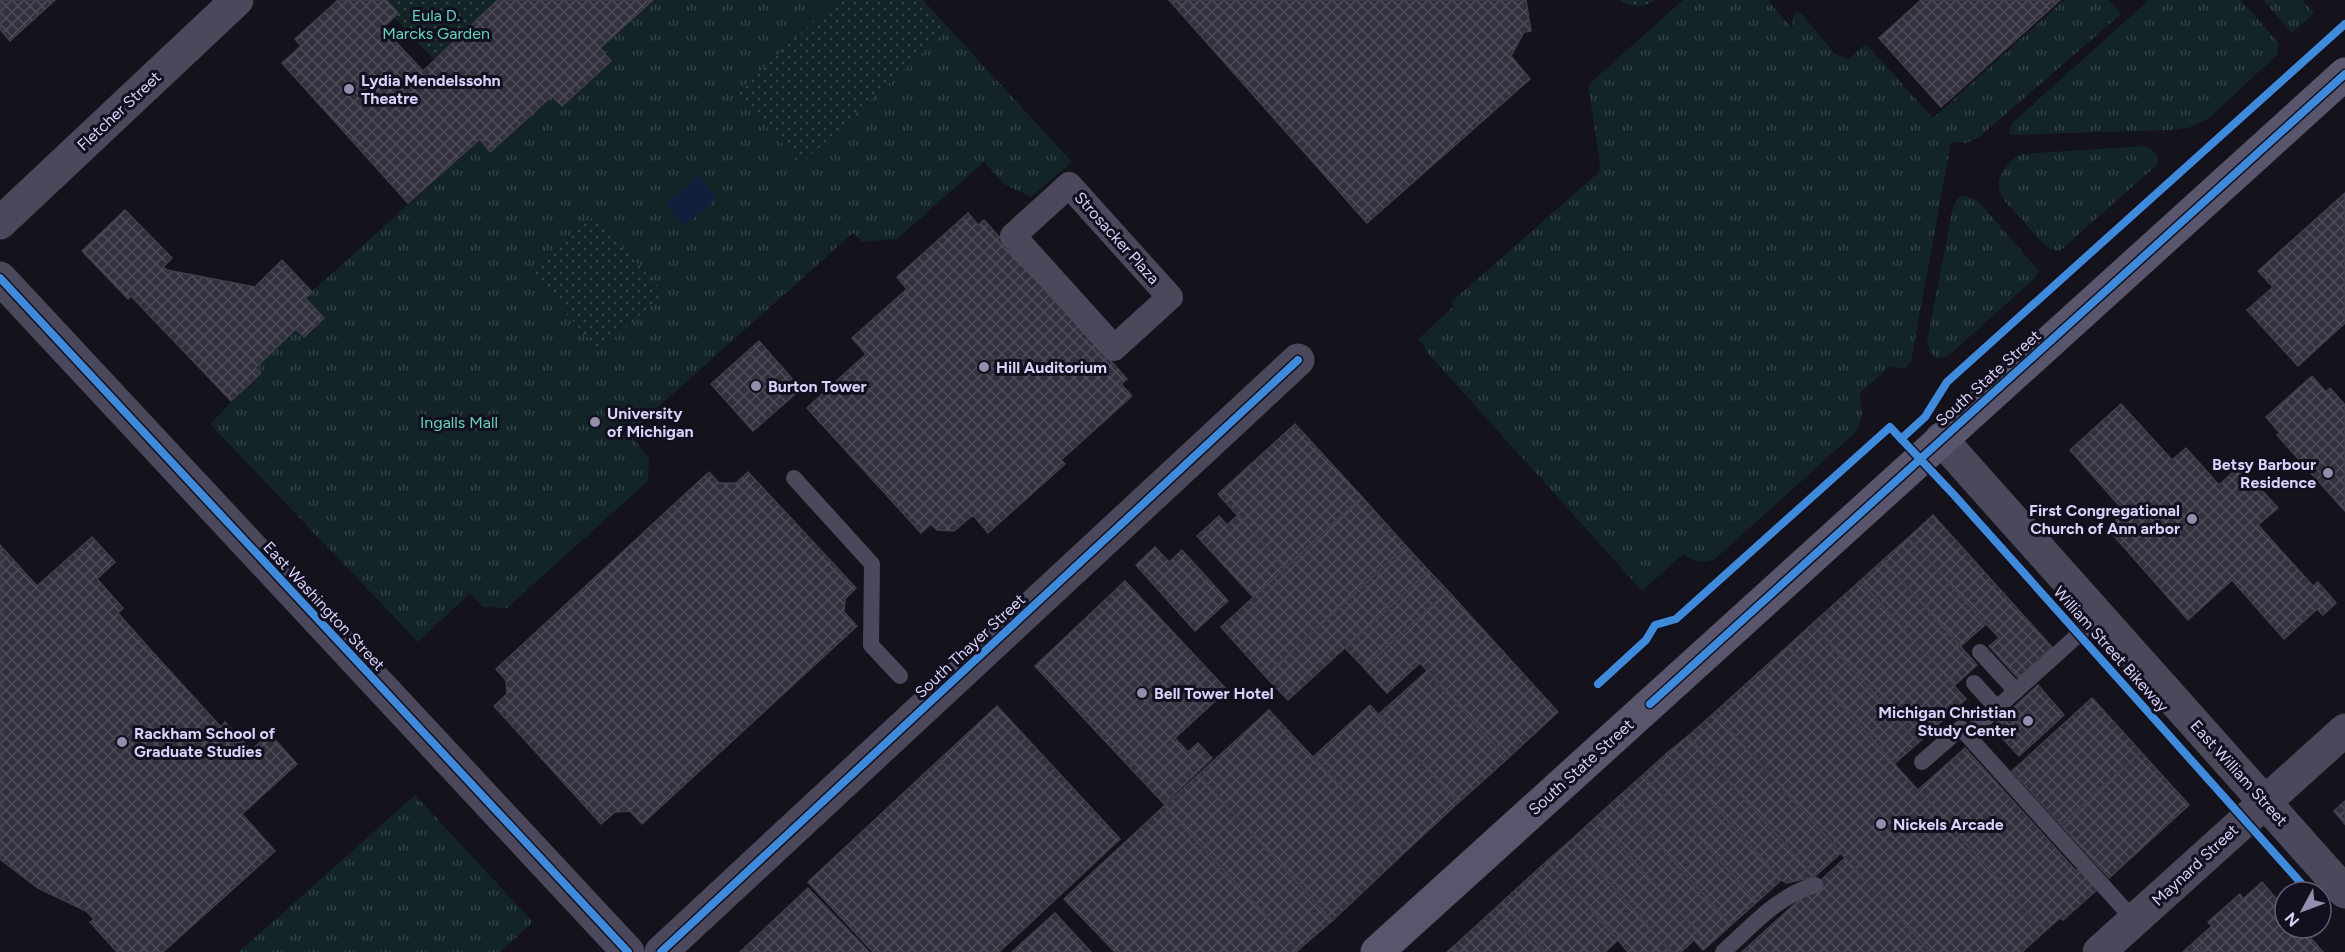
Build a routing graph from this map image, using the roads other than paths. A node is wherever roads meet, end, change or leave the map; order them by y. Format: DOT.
graph roads {
  1 [pos="237,0"];
  2 [pos="2345,74"];
  3 [pos="0,223"];
  4 [pos="0,278"];
  5 [pos="1114,348"];
  6 [pos="1299,360"];
  7 [pos="1941,439"];
  8 [pos="794,478"];
  9 [pos="2099,616"];
  10 [pos="1980,652"];
  11 [pos="900,676"];
  12 [pos="1974,682"];
  13 [pos="2016,691"];
  14 [pos="1997,708"];
  15 [pos="2345,730"];
  16 [pos="1967,735"];
  17 [pos="1922,762"];
  18 [pos="2265,801"];
  19 [pos="1815,885"];
  20 [pos="2345,892"];
  21 [pos="2135,921"];
  22 [pos="628,952"];
  23 [pos="661,952"];
  24 [pos="1377,952"];
  25 [pos="1723,952"];
  26 [pos="2099,952"];
  1 -- 3 [label="street, Fletcher Street"];
  2 -- 7 [label="main road, South State Street"];
  4 -- 22 [label="street, East Washington Street"];
  5 -- 5 [label="street, Strosacker Plaza"];
  6 -- 23 [label="street, South Thayer Street"];
  7 -- 9 [label="street, East William Street"];
  7 -- 24 [label="main road, South State Street"];
  8 -- 11 [label="lane"];
  9 -- 13 [label="lane"];
  9 -- 18 [label="street, East William Street"];
  10 -- 13 [label="lane"];
  12 -- 14 [label="lane"];
  13 -- 14 [label="lane"];
  14 -- 16 [label="lane"];
  15 -- 18 [label="street, Maynard Street"];
  16 -- 17 [label="lane"];
  16 -- 21 [label="lane"];
  18 -- 20 [label="street, East William Street"];
  18 -- 21 [label="street, Maynard Street"];
  19 -- 25 [label="lane"];
  21 -- 26 [label="street, Maynard Street"];
}
